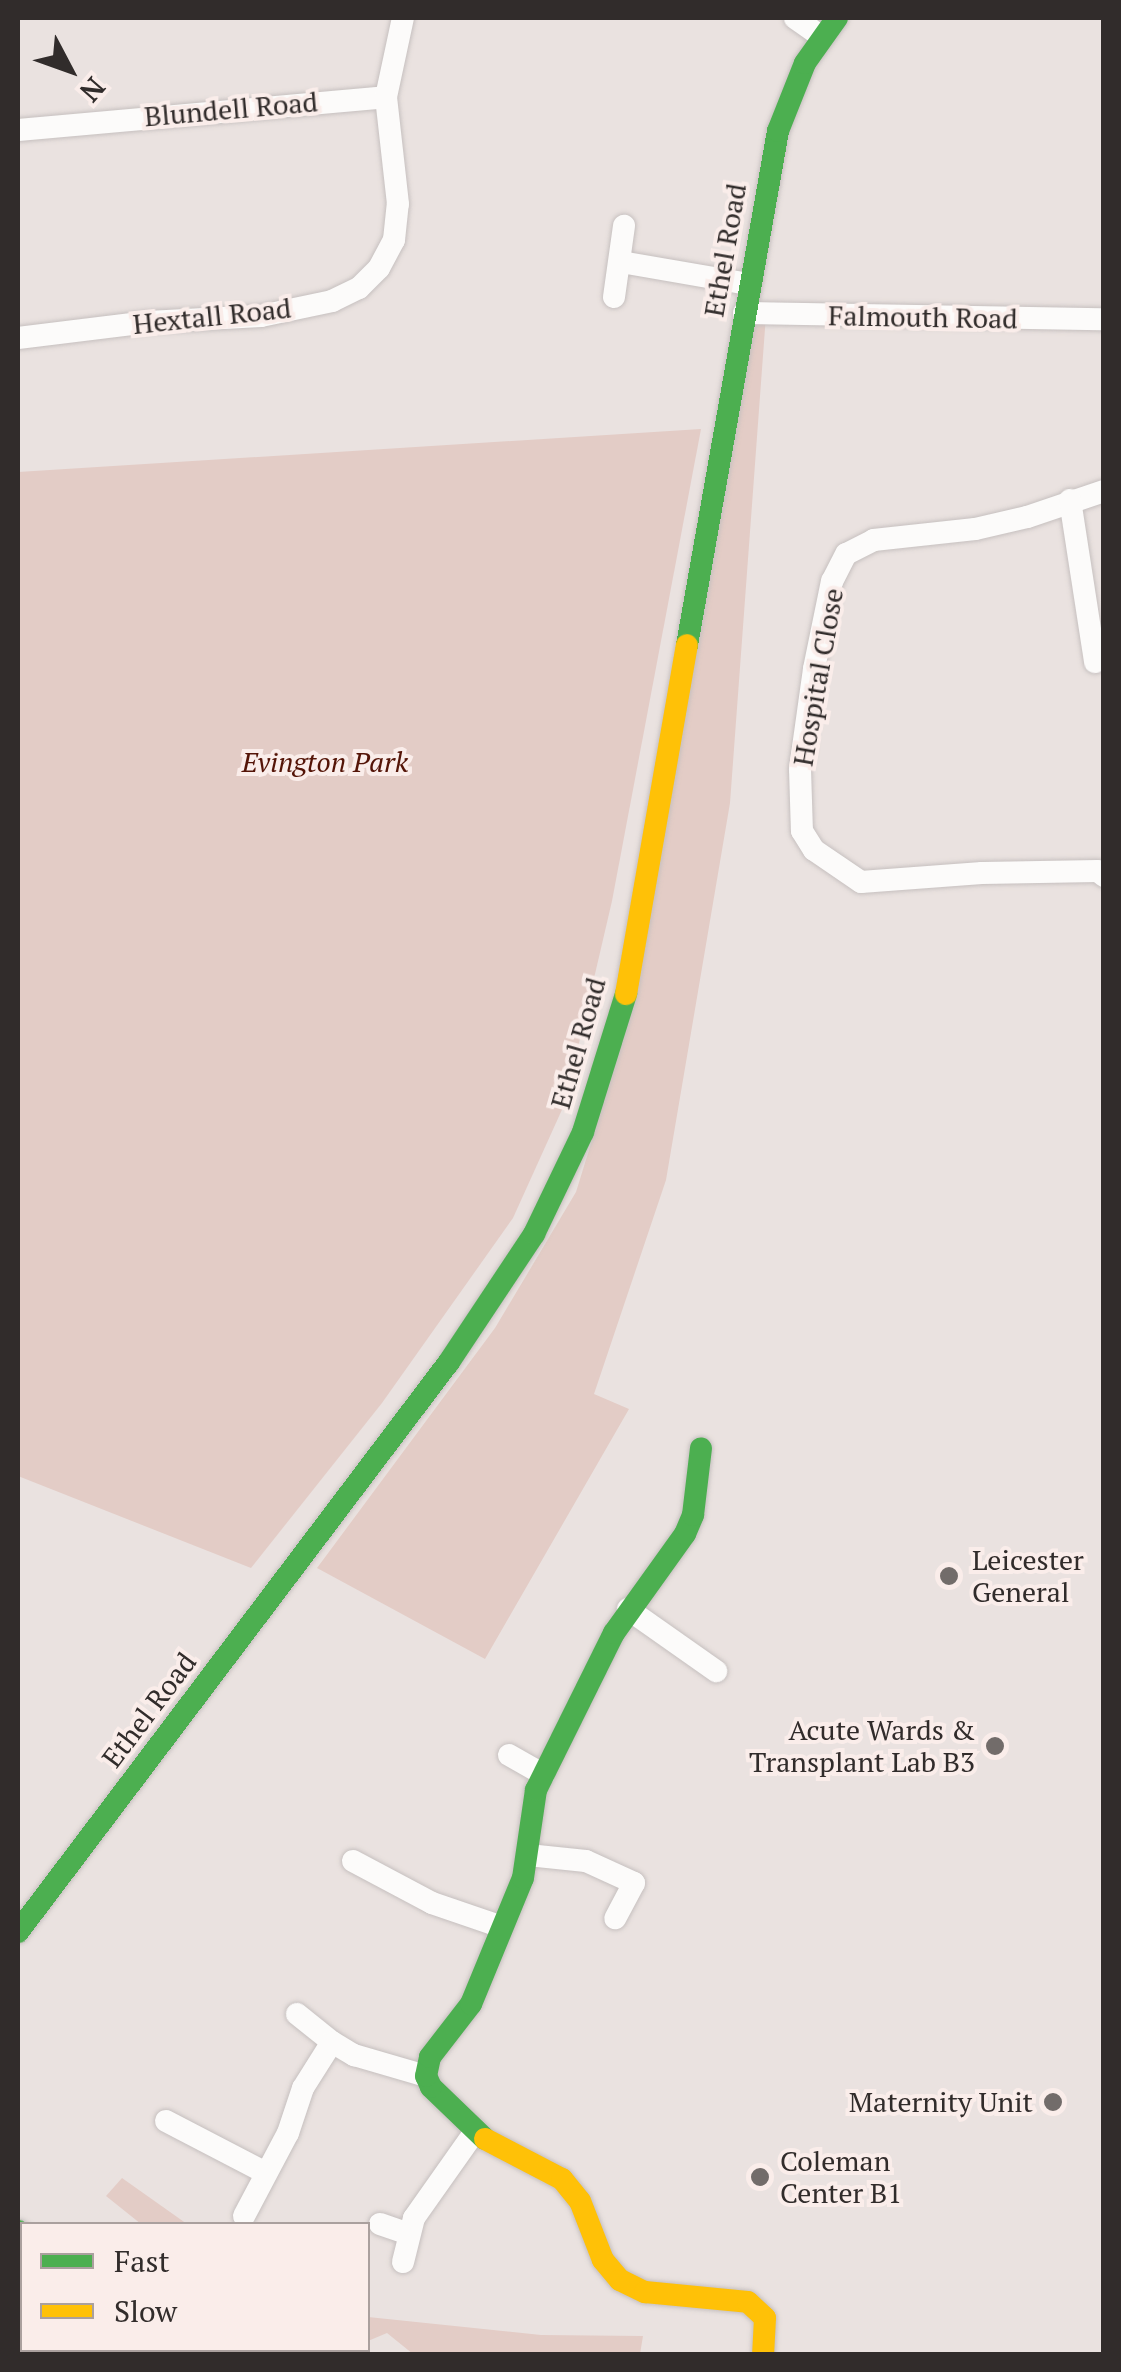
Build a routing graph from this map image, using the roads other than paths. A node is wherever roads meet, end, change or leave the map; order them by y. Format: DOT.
graph roads {
  1 [pos="403,18"];
  2 [pos="795,18"];
  3 [pos="829,27"];
  4 [pos="386,97"];
  5 [pos="18,130"];
  6 [pos="624,226"];
  7 [pos="621,262"];
  8 [pos="749,284"];
  9 [pos="614,297"];
  10 [pos="744,313"];
  11 [pos="1104,318"];
  12 [pos="18,338"];
  13 [pos="1104,491"];
  14 [pos="1070,500"];
  15 [pos="1095,662"];
  16 [pos="1104,876"];
  17 [pos="701,1448"];
  18 [pos="628,1610"];
  19 [pos="716,1671"];
  20 [pos="509,1755"];
  21 [pos="544,1775"];
  22 [pos="528,1854"];
  23 [pos="353,1861"];
  24 [pos="615,1918"];
  25 [pos="500,1926"];
  26 [pos="18,1932"];
  27 [pos="296,2014"];
  28 [pos="332,2042"];
  29 [pos="426,2076"];
  30 [pos="166,2121"];
  31 [pos="474,2132"];
  32 [pos="264,2172"];
  33 [pos="244,2216"];
  34 [pos="380,2224"];
  35 [pos="409,2234"];
  36 [pos="404,2262"];
  37 [pos="763,2354"];
  1 -- 4 [label="street, Hextall Road"];
  2 -- 3 [label="street"];
  3 -- 8 [label="street, Ethel Road"];
  4 -- 5 [label="street, Blundell Road"];
  4 -- 12 [label="street, Hextall Road"];
  6 -- 7 [label="street"];
  7 -- 8 [label="street"];
  7 -- 9 [label="street"];
  8 -- 10 [label="street, Ethel Road"];
  10 -- 11 [label="street, Falmouth Road"];
  10 -- 26 [label="street, Ethel Road"];
  13 -- 14 [label="street, Hospital Close"];
  14 -- 15 [label="street"];
  14 -- 16 [label="street, Hospital Close"];
  17 -- 18 [label="street"];
  18 -- 19 [label="street"];
  18 -- 21 [label="street"];
  20 -- 21 [label="street"];
  21 -- 22 [label="street"];
  22 -- 24 [label="street"];
  22 -- 25 [label="street"];
  23 -- 25 [label="street"];
  25 -- 29 [label="street"];
  27 -- 28 [label="street"];
  28 -- 29 [label="street"];
  28 -- 32 [label="street"];
  29 -- 31 [label="street"];
  30 -- 32 [label="street"];
  31 -- 35 [label="street"];
  31 -- 37 [label="street"];
  32 -- 33 [label="street"];
  34 -- 35 [label="street"];
  35 -- 36 [label="street"];
}
